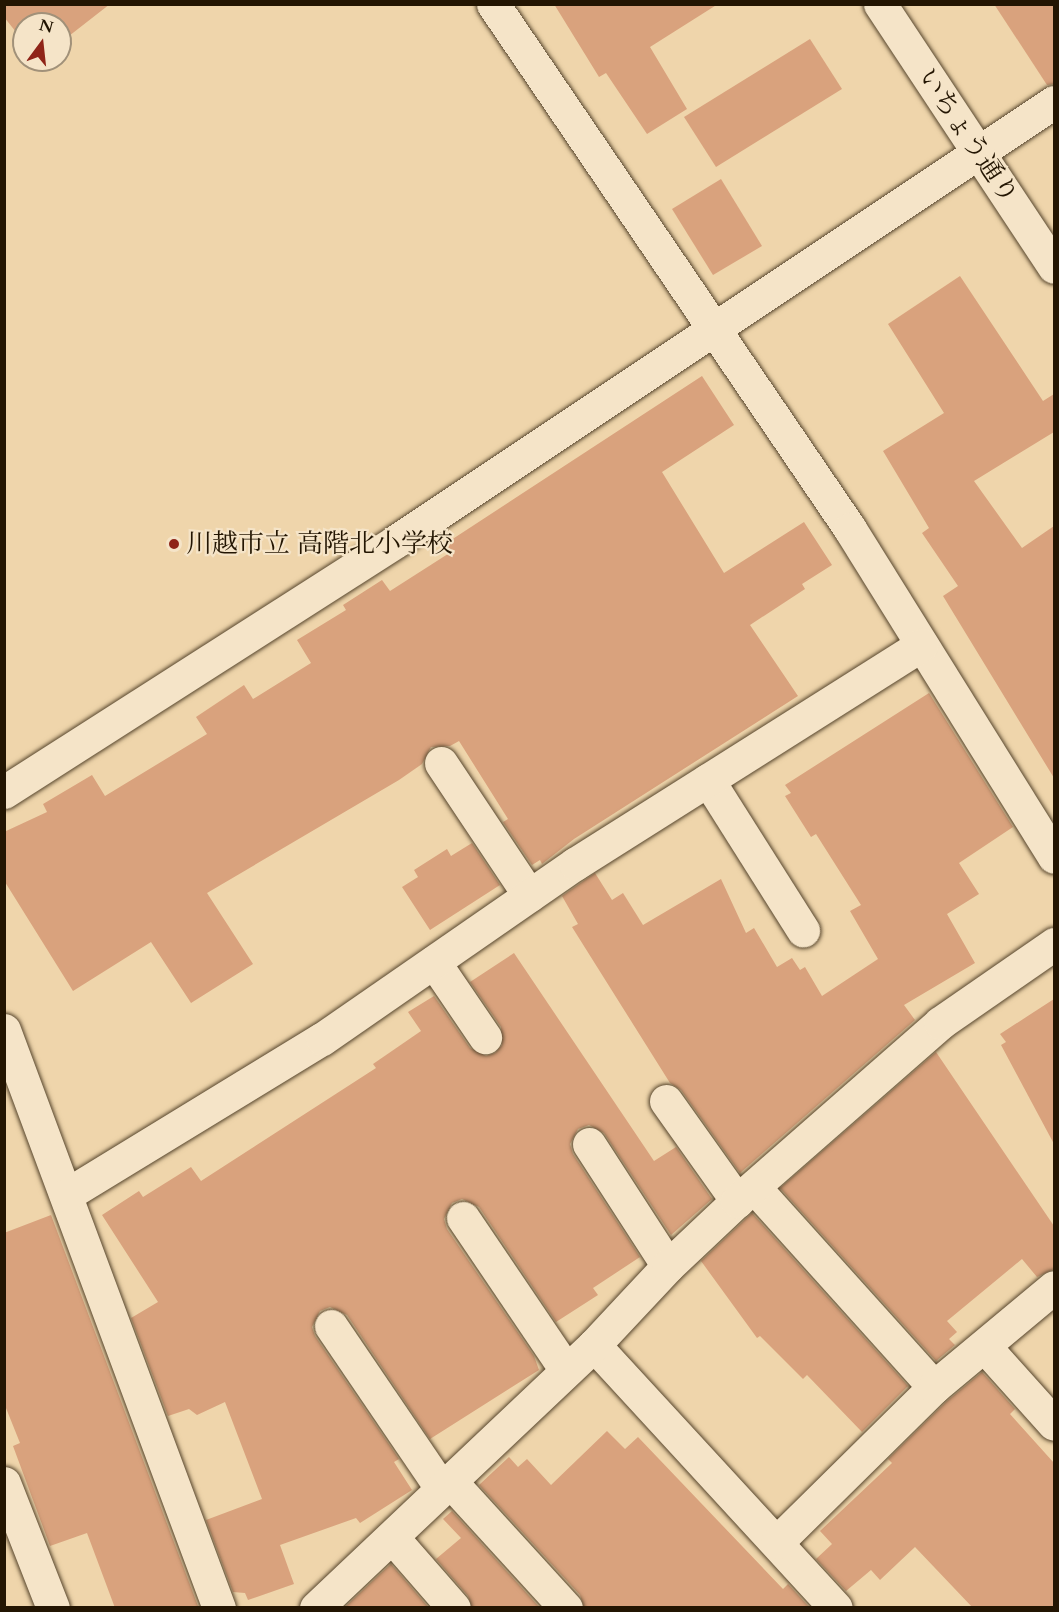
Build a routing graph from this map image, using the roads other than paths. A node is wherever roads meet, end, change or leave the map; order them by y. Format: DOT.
graph roads {
  1 [pos="493,4"];
  2 [pos="880,4"];
  3 [pos="1054,102"];
  4 [pos="979,152"];
  5 [pos="1054,267"];
  6 [pos="714,327"];
  7 [pos="922,645"];
  8 [pos="441,763"];
  9 [pos="708,780"];
  10 [pos="4,792"];
  11 [pos="1054,857"];
  12 [pos="529,895"];
  13 [pos="803,930"];
  14 [pos="1054,944"];
  15 [pos="434,962"];
  16 [pos="4,1030"];
  17 [pos="485,1036"];
  18 [pos="666,1101"];
  19 [pos="589,1144"];
  20 [pos="745,1194"];
  21 [pos="66,1195"];
  22 [pos="462,1218"];
  23 [pos="668,1266"];
  24 [pos="1054,1287"];
  25 [pos="331,1326"];
  26 [pos="594,1345"];
  27 [pos="985,1347"];
  28 [pos="566,1370"];
  29 [pos="934,1387"];
  30 [pos="1054,1424"];
  31 [pos="4,1483"];
  32 [pos="445,1485"];
  33 [pos="392,1537"];
  34 [pos="777,1542"];
  35 [pos="53,1608"];
  36 [pos="219,1608"];
  37 [pos="316,1608"];
  38 [pos="454,1608"];
  39 [pos="566,1608"];
  40 [pos="836,1608"];
  1 -- 6 [label="street"];
  2 -- 4 [label="street, いちょう通り"];
  3 -- 4 [label="street"];
  4 -- 5 [label="street, いちょう通り"];
  4 -- 6 [label="street"];
  6 -- 7 [label="street"];
  6 -- 10 [label="street"];
  7 -- 9 [label="street"];
  7 -- 11 [label="street"];
  8 -- 12 [label="street"];
  9 -- 12 [label="street"];
  9 -- 13 [label="street"];
  12 -- 15 [label="street"];
  14 -- 20 [label="street"];
  15 -- 17 [label="street"];
  15 -- 21 [label="street"];
  16 -- 21 [label="street"];
  18 -- 20 [label="street"];
  19 -- 23 [label="street"];
  20 -- 23 [label="street"];
  20 -- 29 [label="street"];
  21 -- 36 [label="street"];
  22 -- 28 [label="street"];
  23 -- 26 [label="street"];
  24 -- 27 [label="street"];
  25 -- 32 [label="street"];
  26 -- 28 [label="street"];
  26 -- 34 [label="street"];
  27 -- 29 [label="street"];
  27 -- 30 [label="street"];
  28 -- 32 [label="street"];
  29 -- 34 [label="street"];
  31 -- 35 [label="street"];
  32 -- 33 [label="street"];
  32 -- 39 [label="street"];
  33 -- 37 [label="street"];
  33 -- 38 [label="street"];
  34 -- 40 [label="street"];
}
